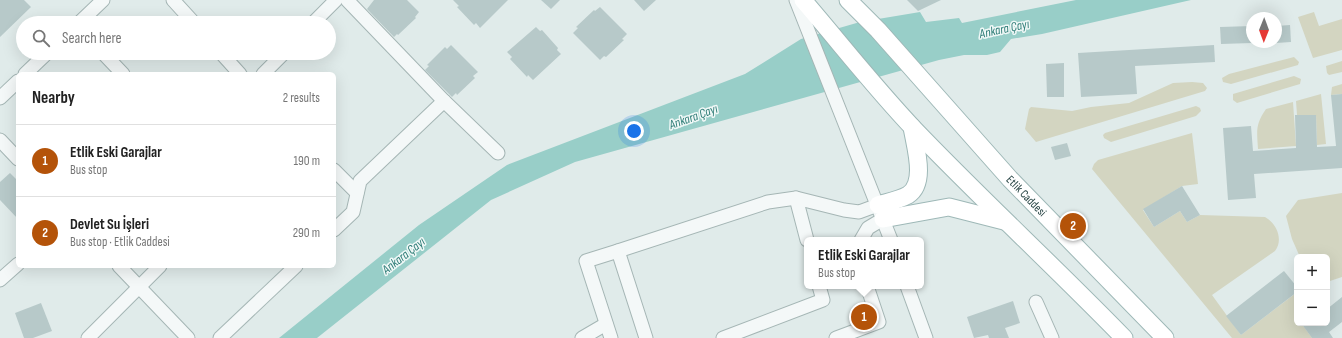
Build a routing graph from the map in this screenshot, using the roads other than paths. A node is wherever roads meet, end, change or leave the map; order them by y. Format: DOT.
graph roads {
  1 [pos="103,0"];
  2 [pos="173,0"];
  3 [pos="336,0"];
  4 [pos="347,0"];
  5 [pos="796,0"];
  6 [pos="803,0"];
  7 [pos="850,2"];
  8 [pos="86,16"];
  9 [pos="188,16"];
  10 [pos="321,16"];
  11 [pos="40,60"];
  12 [pos="110,60"];
  13 [pos="227,60"];
  14 [pos="277,60"];
  15 [pos="27,72"];
  16 [pos="121,72"];
  17 [pos="238,72"];
  18 [pos="265,72"];
  19 [pos="16,82"];
  20 [pos="0,98"];
  21 [pos="444,101"];
  22 [pos="912,127"];
  23 [pos="0,140"];
  24 [pos="498,153"];
  25 [pos="16,157"];
  26 [pos="336,172"];
  27 [pos="357,193"];
  28 [pos="796,198"];
  29 [pos="881,212"];
  30 [pos="1004,221"];
  31 [pos="336,228"];
  32 [pos="806,237"];
  33 [pos="863,237"];
  34 [pos="890,237"];
  35 [pos="618,251"];
  36 [pos="16,266"];
  37 [pos="121,268"];
  38 [pos="158,268"];
  39 [pos="294,268"];
  40 [pos="0,280"];
  41 [pos="138,287"];
  42 [pos="821,289"];
  43 [pos="868,289"];
  44 [pos="908,289"];
  45 [pos="1036,302"];
  46 [pos="606,324"];
  47 [pos="88,338"];
  48 [pos="188,338"];
  49 [pos="220,338"];
  50 [pos="582,338"];
  51 [pos="611,338"];
  52 [pos="646,338"];
  53 [pos="723,338"];
  54 [pos="836,338"];
  55 [pos="926,338"];
  56 [pos="1052,338"];
  57 [pos="1124,338"];
  58 [pos="1165,338"];
  1 -- 8 [label="street"];
  2 -- 9 [label="street"];
  3 -- 10 [label="street"];
  4 -- 21 [label="street"];
  5 -- 29 [label="street"];
  6 -- 22 [label="main road"];
  7 -- 58 [label="main road, Etlik Caddesi"];
  11 -- 15 [label="street"];
  12 -- 16 [label="street"];
  13 -- 17 [label="street"];
  14 -- 18 [label="street"];
  19 -- 20 [label="street"];
  21 -- 24 [label="street"];
  21 -- 27 [label="street"];
  22 -- 29 [label="main road"];
  22 -- 30 [label="main road"];
  23 -- 25 [label="street"];
  26 -- 27 [label="street"];
  27 -- 31 [label="street"];
  28 -- 29 [label="street"];
  28 -- 32 [label="street"];
  28 -- 35 [label="street"];
  29 -- 30 [label="main road"];
  29 -- 33 [label="street"];
  29 -- 34 [label="street"];
  30 -- 57 [label="main road"];
  35 -- 46 [label="street"];
  35 -- 52 [label="street"];
  36 -- 40 [label="street"];
  37 -- 41 [label="street"];
  38 -- 41 [label="street"];
  39 -- 49 [label="street"];
  41 -- 47 [label="street"];
  41 -- 48 [label="street"];
  42 -- 53 [label="street"];
  43 -- 54 [label="street"];
  44 -- 55 [label="street"];
  45 -- 56 [label="street"];
  46 -- 50 [label="street"];
  46 -- 51 [label="street"];
}
